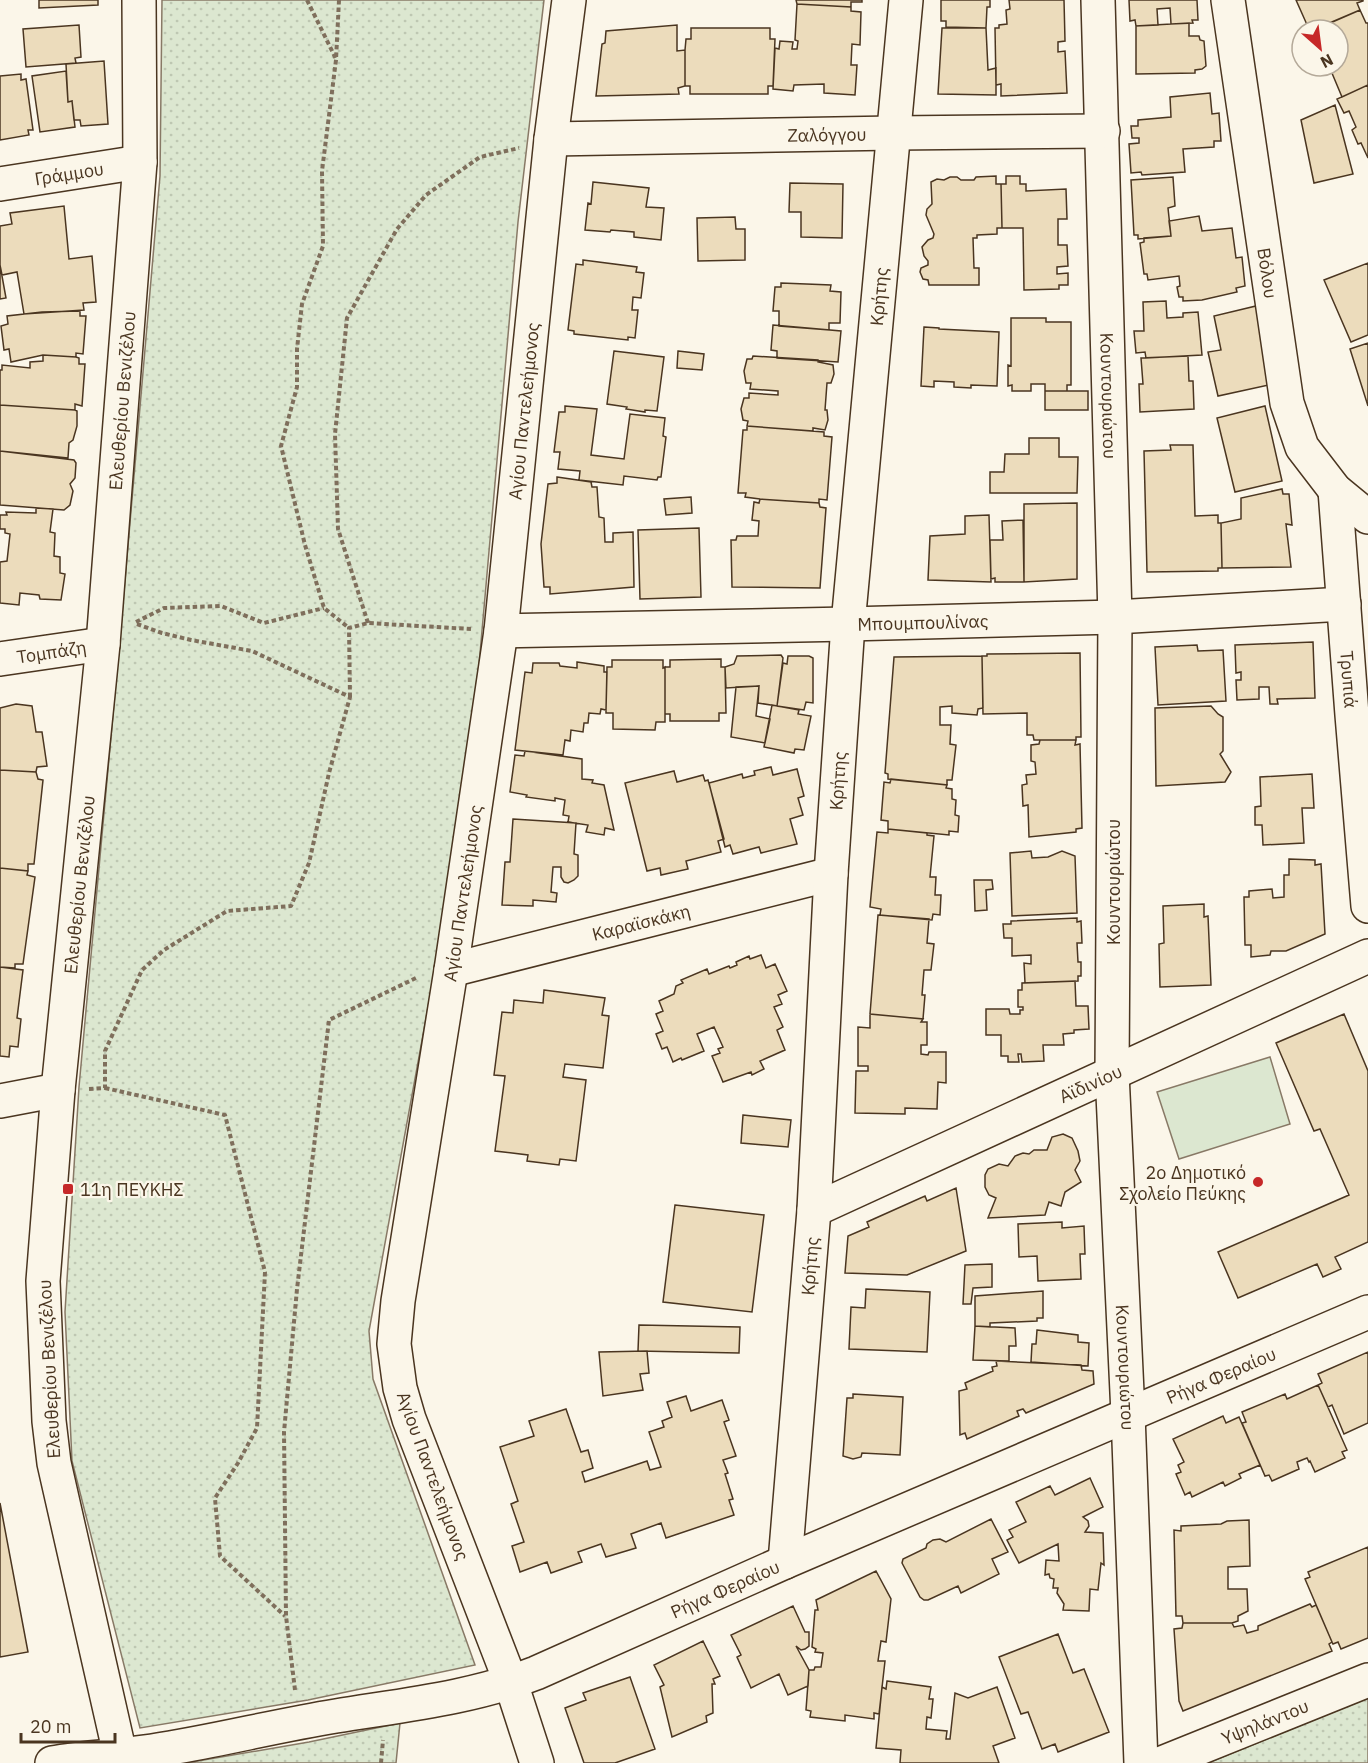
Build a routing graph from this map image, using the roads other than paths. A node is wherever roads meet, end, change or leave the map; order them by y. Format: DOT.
graph roads {
  1 [pos="139,0"];
  2 [pos="569,0"];
  3 [pos="906,0"];
  4 [pos="1098,0"];
  5 [pos="1228,0"];
  6 [pos="1103,131"];
  7 [pos="894,133"];
  8 [pos="551,142"];
  9 [pos="140,162"];
  10 [pos="0,184"];
  11 [pos="1335,490"];
  12 [pos="1368,517"];
  13 [pos="1344,604"];
  14 [pos="1115,617"];
  15 [pos="848,624"];
  16 [pos="501,631"];
  17 [pos="103,644"];
  18 [pos="0,659"];
  19 [pos="831,874"];
  20 [pos="1368,906"];
  21 [pos="1368,956"];
  22 [pos="451,970"];
  23 [pos="1112,1072"];
  24 [pos="58,1090"];
  25 [pos="0,1101"];
  26 [pos="814,1210"];
  27 [pos="1368,1312"];
  28 [pos="1128,1414"];
  29 [pos="785,1562"];
  30 [pos="1368,1680"];
  31 [pos="511,1683"];
  32 [pos="121,1759"];
  33 [pos="52,1763"];
  34 [pos="537,1763"];
  35 [pos="1141,1763"];
  36 [pos="1162,1763"];
  1 -- 9 [label="street, Ελευθερίου Βενιζέλου"];
  2 -- 8 [label="street, Αγίου Παντελεήμονος"];
  3 -- 7 [label="street, Κρήτης"];
  4 -- 6 [label="street, Κουντουριώτου"];
  5 -- 11 [label="street, Βόλου"];
  6 -- 7 [label="street, Ζαλόγγου"];
  6 -- 14 [label="street, Κουντουριώτου"];
  7 -- 8 [label="street, Ζαλόγγου"];
  7 -- 15 [label="street, Κρήτης"];
  8 -- 16 [label="street, Αγίου Παντελεήμονος"];
  9 -- 10 [label="street, Γράμμου"];
  9 -- 17 [label="street, Ελευθερίου Βενιζέλου"];
  11 -- 12 [label="street, Βόλου"];
  11 -- 13 [label="street, Τρυπιά"];
  13 -- 14 [label="street, Μπουμπουλίνας"];
  13 -- 20 [label="street, Τρυπιά"];
  14 -- 15 [label="street, Μπουμπουλίνας"];
  14 -- 23 [label="street, Κουντουριώτου"];
  15 -- 16 [label="street, Μπουμπουλίνας"];
  15 -- 19 [label="street, Κρήτης"];
  16 -- 22 [label="street, Αγίου Παντελεήμονος"];
  17 -- 18 [label="street, Τομπάζη"];
  17 -- 24 [label="street, Ελευθερίου Βενιζέλου"];
  19 -- 22 [label="street, Καραϊσκάκη"];
  19 -- 26 [label="street, Κρήτης"];
  21 -- 23 [label="street, Αϊδινίου"];
  22 -- 31 [label="street, Αγίου Παντελεήμονος"];
  23 -- 26 [label="street, Αϊδινίου"];
  23 -- 28 [label="street, Κουντουριώτου"];
  24 -- 25 [label="street"];
  24 -- 32 [label="street, Ελευθερίου Βενιζέλου"];
  26 -- 29 [label="street, Κρήτης"];
  27 -- 28 [label="street, Ρήγα Φεραίου"];
  28 -- 29 [label="street, Ρήγα Φεραίου"];
  28 -- 35 [label="street, Κουντουριώτου"];
  29 -- 31 [label="street, Ρήγα Φεραίου"];
  30 -- 36 [label="street, Υψηλάντου"];
  31 -- 32 [label="street, Ρήγα Φεραίου"];
  31 -- 34 [label="street, Αγίου Παντελεήμονος"];
  32 -- 33 [label="street, Ρήγα Φεραίου"];
}
